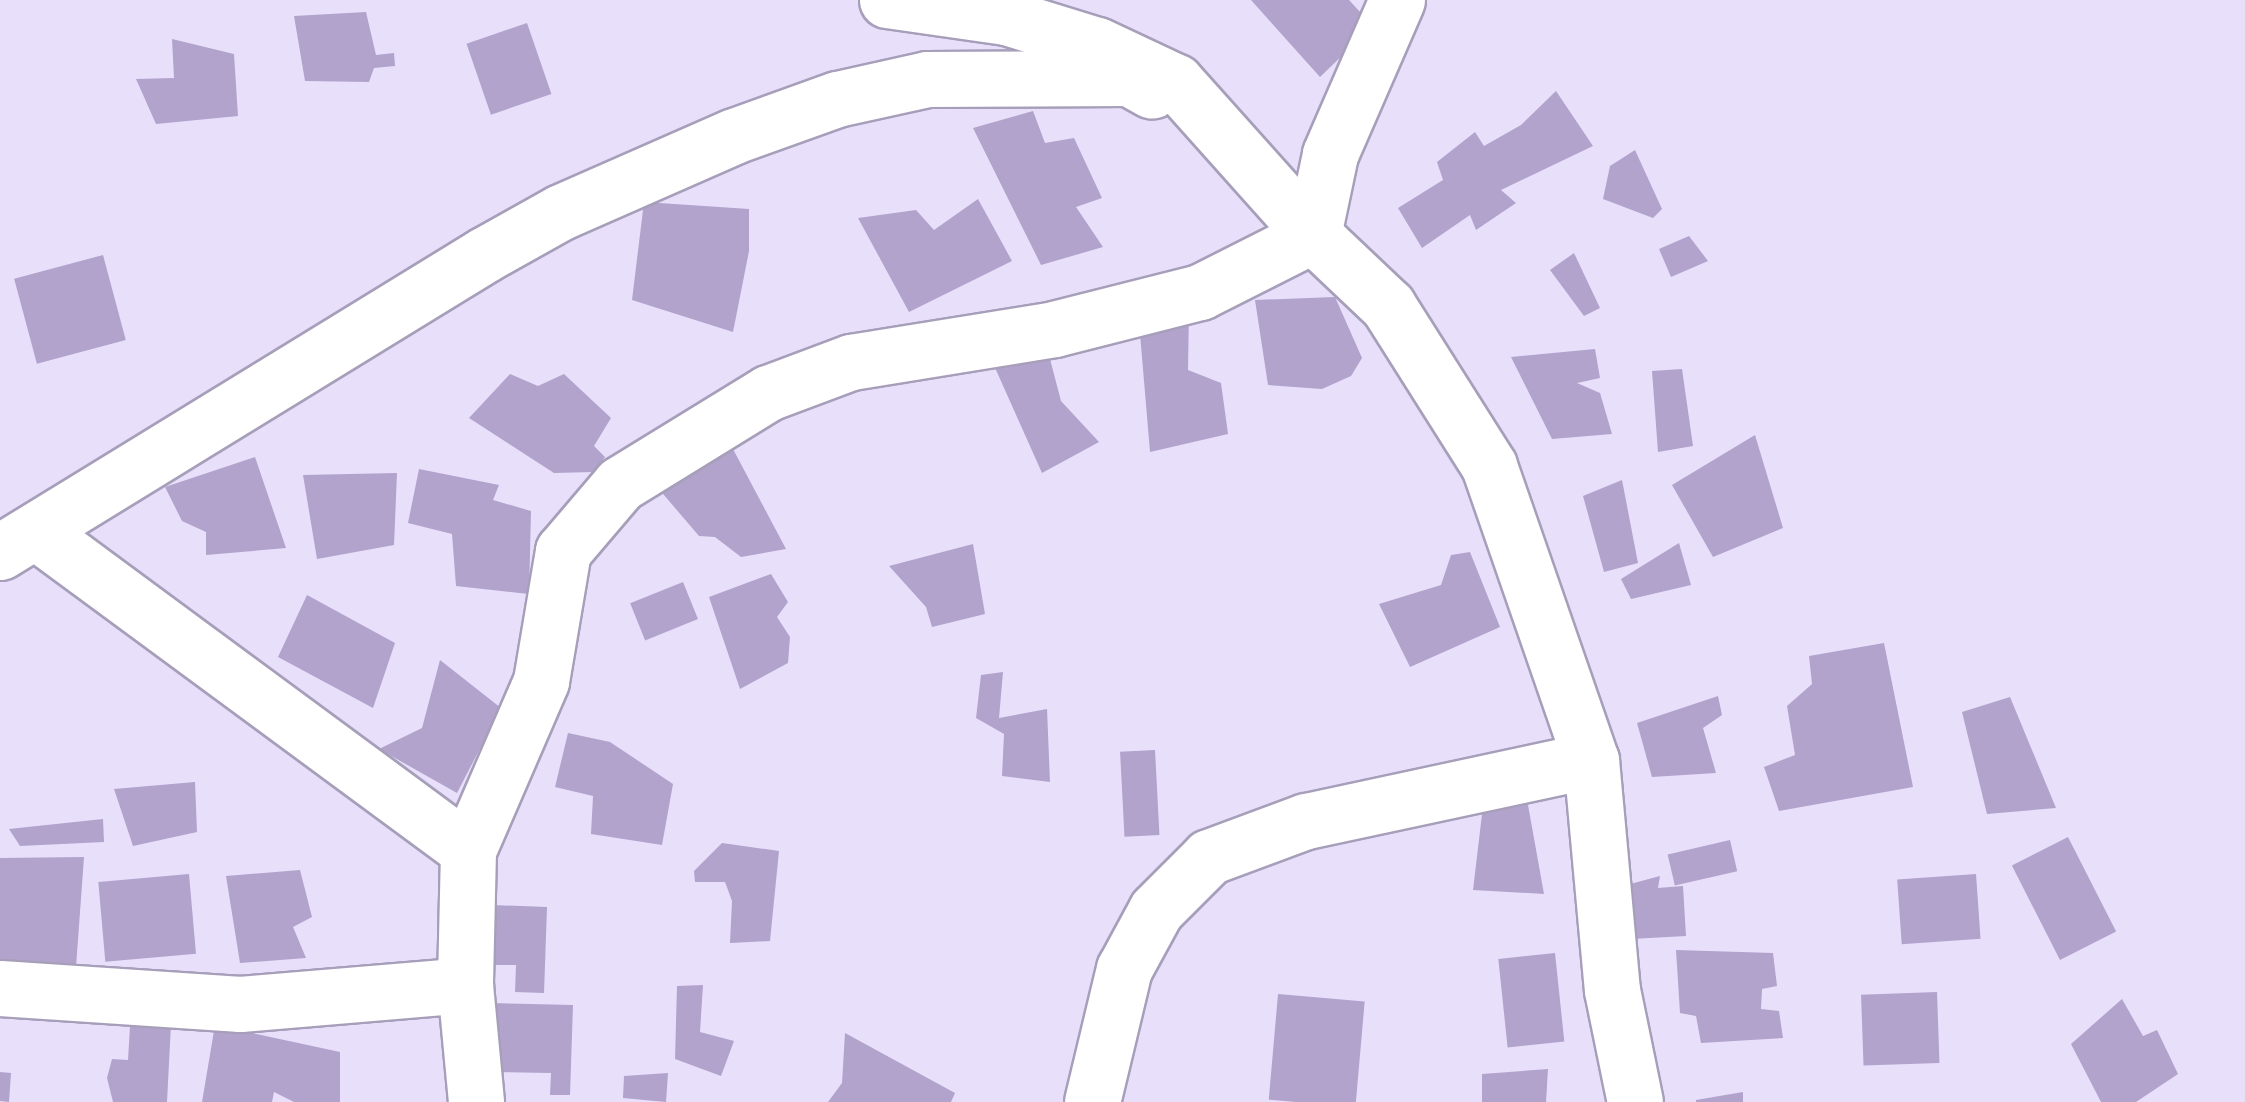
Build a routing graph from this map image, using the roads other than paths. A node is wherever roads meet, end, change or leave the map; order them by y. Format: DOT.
graph roads {
  1 [pos="887,0"];
  2 [pos="1397,0"];
  3 [pos="1215,128"];
  4 [pos="1312,235"];
  5 [pos="19,542"];
  6 [pos="1591,760"];
  7 [pos="468,850"];
  8 [pos="464,985"];
  9 [pos="0,988"];
  10 [pos="476,1102"];
  11 [pos="1092,1102"];
  12 [pos="1635,1102"];
  1 -- 3 [label="street"];
  2 -- 4 [label="street"];
  3 -- 4 [label="street"];
  3 -- 5 [label="street"];
  4 -- 6 [label="street"];
  4 -- 7 [label="street"];
  5 -- 7 [label="street"];
  6 -- 11 [label="street"];
  6 -- 12 [label="street"];
  7 -- 8 [label="street"];
  8 -- 9 [label="street"];
  8 -- 10 [label="street"];
}
